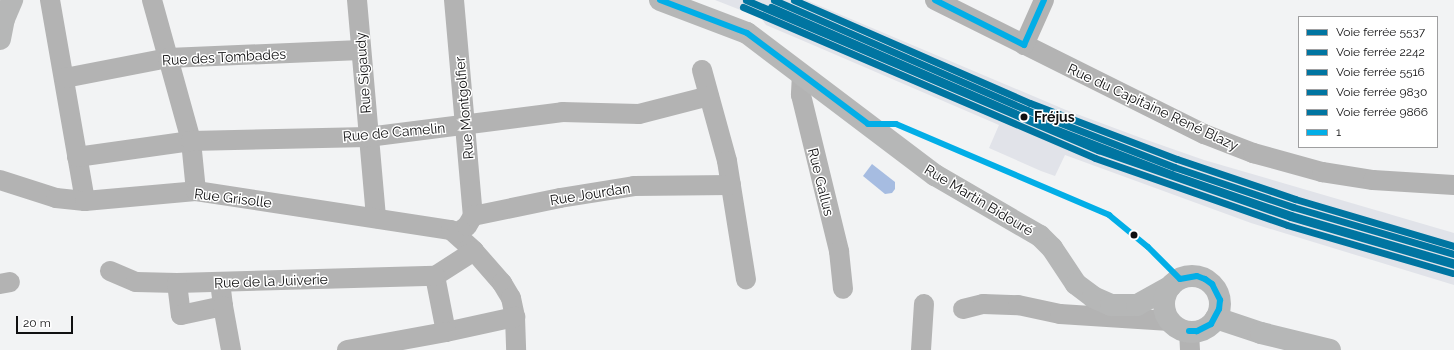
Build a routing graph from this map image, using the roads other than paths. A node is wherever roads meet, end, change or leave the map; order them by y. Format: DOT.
graph roads {
  1 [pos="12,0"];
  2 [pos="50,0"];
  3 [pos="152,0"];
  4 [pos="357,0"];
  5 [pos="454,0"];
  6 [pos="660,0"];
  7 [pos="935,0"];
  8 [pos="1044,0"];
  9 [pos="0,39"];
  10 [pos="1024,45"];
  11 [pos="361,50"];
  12 [pos="168,58"];
  13 [pos="702,70"];
  14 [pos="802,74"];
  15 [pos="65,78"];
  16 [pos="708,96"];
  17 [pos="467,125"];
  18 [pos="368,137"];
  19 [pos="191,141"];
  20 [pos="77,157"];
  21 [pos="4,182"];
  22 [pos="731,185"];
  23 [pos="1454,186"];
  24 [pos="196,191"];
  25 [pos="85,201"];
  26 [pos="473,216"];
  27 [pos="376,218"];
  28 [pos="457,233"];
  29 [pos="474,251"];
  30 [pos="110,271"];
  31 [pos="435,276"];
  32 [pos="746,279"];
  33 [pos="220,282"];
  34 [pos="177,283"];
  35 [pos="1170,288"];
  36 [pos="843,289"];
  37 [pos="924,304"];
  38 [pos="223,306"];
  39 [pos="963,309"];
  40 [pos="515,317"];
  41 [pos="1216,318"];
  42 [pos="1170,321"];
  43 [pos="446,332"];
  44 [pos="1189,341"];
  45 [pos="231,350"];
  46 [pos="347,350"];
  47 [pos="516,350"];
  48 [pos="922,350"];
  49 [pos="1330,350"];
  1 -- 9 [label="main road"];
  2 -- 15 [label="street"];
  3 -- 12 [label="street"];
  4 -- 11 [label="street, Rue Sigaudy"];
  5 -- 17 [label="street, Rue Montgolfier"];
  6 -- 14 [label="main road, Rue Martin Bidouré"];
  7 -- 10 [label="street, Rue du Capitaine René Blazy"];
  8 -- 10 [label="street"];
  10 -- 23 [label="street, Rue du Capitaine René Blazy"];
  11 -- 12 [label="street, Rue des Tombades"];
  11 -- 18 [label="street, Rue Sigaudy"];
  12 -- 15 [label="street, Rue des Tombades"];
  12 -- 19 [label="street"];
  13 -- 16 [label="street"];
  14 -- 35 [label="main road, Rue Martin Bidouré"];
  14 -- 36 [label="street, Rue Gallus"];
  15 -- 20 [label="street"];
  16 -- 17 [label="street, Rue de Camelin"];
  16 -- 22 [label="street"];
  17 -- 18 [label="street, Rue de Camelin"];
  17 -- 26 [label="street, Rue Montgolfier"];
  18 -- 19 [label="street, Rue de Camelin"];
  18 -- 27 [label="street, Rue Sigaudy"];
  19 -- 20 [label="street, Rue de Camelin"];
  19 -- 24 [label="street"];
  20 -- 25 [label="street"];
  21 -- 25 [label="street, Rue Grisolle"];
  22 -- 26 [label="street, Rue Jourdan"];
  22 -- 32 [label="street"];
  24 -- 25 [label="street, Rue Grisolle"];
  24 -- 27 [label="street, Rue Grisolle"];
  26 -- 28 [label="street"];
  27 -- 28 [label="street, Rue Grisolle"];
  28 -- 29 [label="street"];
  29 -- 31 [label="street"];
  29 -- 40 [label="street"];
  30 -- 34 [label="street, Rue de la Juiverie"];
  31 -- 33 [label="street, Rue de la Juiverie"];
  31 -- 43 [label="street"];
  33 -- 34 [label="street, Rue de la Juiverie"];
  33 -- 38 [label="street"];
  34 -- 38 [label="street"];
  35 -- 41 [label="main road"];
  35 -- 42 [label="main road"];
  37 -- 48 [label="street"];
  38 -- 45 [label="street"];
  39 -- 42 [label="street"];
  40 -- 43 [label="street"];
  40 -- 47 [label="street"];
  41 -- 44 [label="main road"];
  41 -- 49 [label="main road"];
  42 -- 44 [label="main road"];
  43 -- 46 [label="street"];
}
